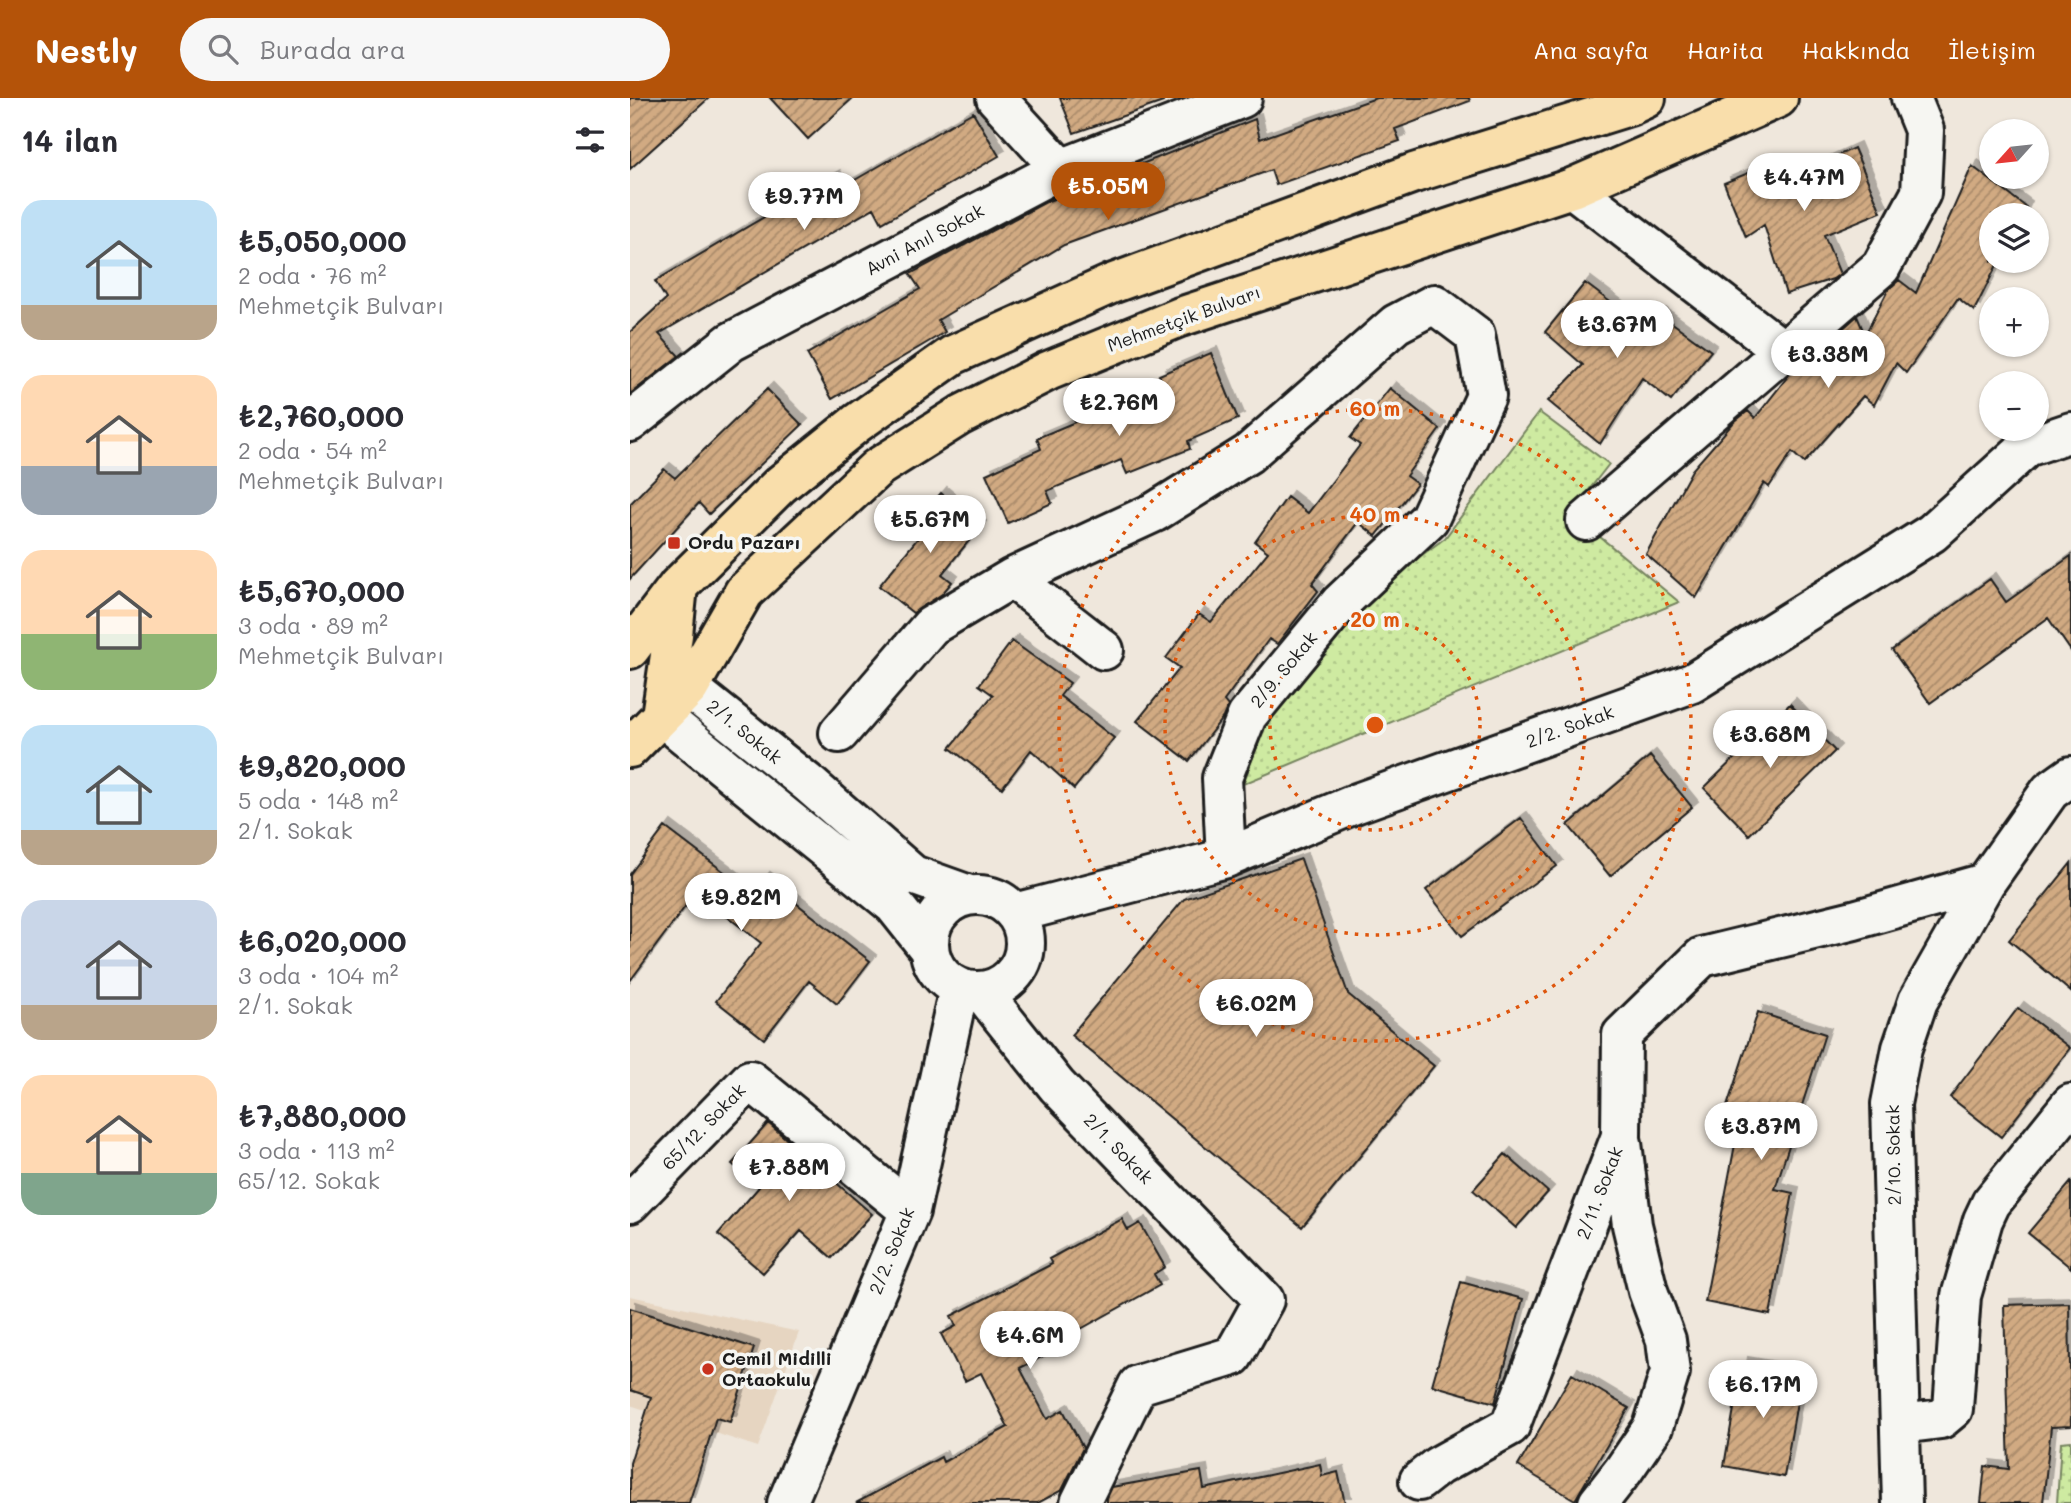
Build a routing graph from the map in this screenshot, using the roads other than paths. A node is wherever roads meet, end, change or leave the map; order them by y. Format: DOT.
graph roads {
  1 [pos="996,98"];
  2 [pos="1242,98"];
  3 [pos="1646,98"];
  4 [pos="1778,98"];
  5 [pos="1911,98"];
  6 [pos="1061,169"];
  7 [pos="1572,188"];
  8 [pos="1784,351"];
  9 [pos="630,422"];
  10 [pos="2071,432"];
  11 [pos="1586,521"];
  12 [pos="1012,578"];
  13 [pos="678,586"];
  14 [pos="630,649"];
  15 [pos="1104,650"];
  16 [pos="661,702"];
  17 [pos="839,733"];
  18 [pos="630,748"];
  19 [pos="2071,776"];
  20 [pos="1226,858"];
  21 [pos="1985,883"];
  22 [pos="969,895"];
  23 [pos="1015,913"];
  24 [pos="929,949"];
  25 [pos="970,989"];
  26 [pos="2071,1104"];
  27 [pos="1621,1136"];
  28 [pos="630,1203"];
  29 [pos="910,1212"];
  30 [pos="1901,1424"];
  31 [pos="1419,1481"];
  32 [pos="787,1503"];
  33 [pos="1080,1503"];
  34 [pos="1598,1503"];
  35 [pos="1902,1503"];
  1 -- 6 [label="street"];
  2 -- 6 [label="street, Avni Anıl Sokak"];
  3 -- 13 [label="main road"];
  4 -- 7 [label="main road, Mehmetçik Bulvarı"];
  5 -- 8 [label="street"];
  6 -- 9 [label="street, Avni Anıl Sokak"];
  7 -- 8 [label="street"];
  7 -- 16 [label="main road, Mehmetçik Bulvarı"];
  8 -- 11 [label="street"];
  10 -- 20 [label="street, 2/2. Sokak"];
  12 -- 15 [label="street"];
  12 -- 17 [label="street"];
  12 -- 20 [label="street, 2/9. Sokak"];
  13 -- 14 [label="main road"];
  13 -- 16 [label="main road"];
  16 -- 18 [label="main road, Mehmetçik Bulvarı"];
  16 -- 22 [label="street, 2/1. Sokak"];
  16 -- 24 [label="street"];
  19 -- 21 [label="street, 2/10. Sokak"];
  20 -- 23 [label="street, 2/2. Sokak"];
  21 -- 27 [label="street, 2/11. Sokak"];
  21 -- 30 [label="street, 2/10. Sokak"];
  22 -- 23 [label="street"];
  22 -- 24 [label="street"];
  23 -- 25 [label="street"];
  24 -- 25 [label="street"];
  25 -- 29 [label="street, 2/2. Sokak"];
  25 -- 33 [label="street, 2/1. Sokak"];
  26 -- 30 [label="street"];
  27 -- 31 [label="street, 2/11. Sokak"];
  27 -- 34 [label="street"];
  28 -- 29 [label="street, 65/12. Sokak"];
  29 -- 32 [label="street, 2/2. Sokak"];
  30 -- 35 [label="street, 2/10. Sokak"];
}
